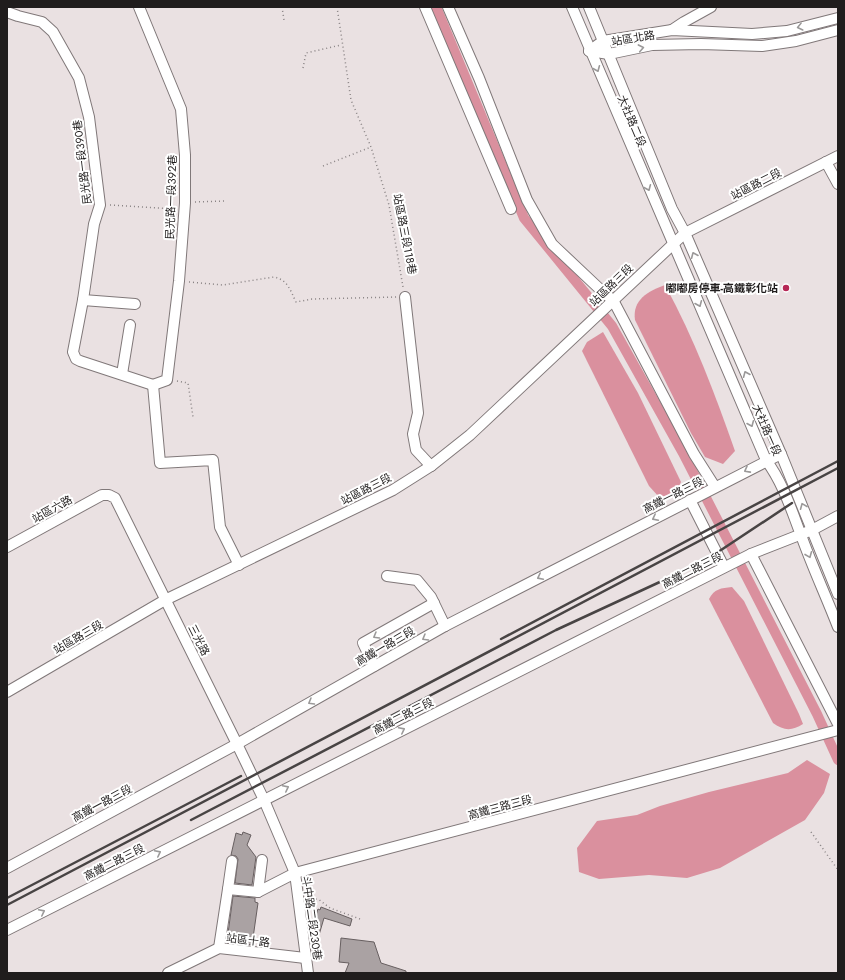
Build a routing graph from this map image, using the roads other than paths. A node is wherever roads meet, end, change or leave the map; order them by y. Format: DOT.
graph roads {
  1 [pos="139,7"];
  2 [pos="425,7"];
  3 [pos="448,7"];
  4 [pos="572,7"];
  5 [pos="589,7"];
  6 [pos="711,7"];
  7 [pos="7,12"];
  8 [pos="838,18"];
  9 [pos="672,30"];
  10 [pos="838,30"];
  11 [pos="603,41"];
  12 [pos="589,51"];
  13 [pos="609,54"];
  14 [pos="838,156"];
  15 [pos="826,162"];
  16 [pos="838,184"];
  17 [pos="511,209"];
  18 [pos="685,233"];
  19 [pos="673,243"];
  20 [pos="405,296"];
  21 [pos="83,300"];
  22 [pos="613,300"];
  23 [pos="135,304"];
  24 [pos="130,325"];
  25 [pos="122,374"];
  26 [pos="153,385"];
  27 [pos="780,454"];
  28 [pos="766,460"];
  29 [pos="431,466"];
  30 [pos="715,487"];
  31 [pos="109,495"];
  32 [pos="690,500"];
  33 [pos="838,516"];
  34 [pos="812,530"];
  35 [pos="800,534"];
  36 [pos="7,547"];
  37 [pos="751,554"];
  38 [pos="239,565"];
  39 [pos="724,567"];
  40 [pos="387,576"];
  41 [pos="838,594"];
  42 [pos="165,600"];
  43 [pos="434,603"];
  44 [pos="445,626"];
  45 [pos="838,627"];
  46 [pos="374,666"];
  47 [pos="7,692"];
  48 [pos="838,724"];
  49 [pos="838,730"];
  50 [pos="237,744"];
  51 [pos="264,800"];
  52 [pos="262,860"];
  53 [pos="232,862"];
  54 [pos="7,868"];
  55 [pos="295,873"];
  56 [pos="228,889"];
  57 [pos="258,892"];
  58 [pos="7,930"];
  59 [pos="219,948"];
  60 [pos="305,958"];
  61 [pos="168,973"];
  62 [pos="308,973"];
  1 -- 26 [label="street, 民光路一段392巷"];
  2 -- 17 [label="street"];
  3 -- 22 [label="street"];
  4 -- 12 [label="street, 大社路二段"];
  5 -- 11 [label="street, 大社路二段"];
  6 -- 9 [label="street"];
  7 -- 21 [label="street, 民光路一段390巷"];
  8 -- 9 [label="street, 站區北路, one-way"];
  9 -- 11 [label="street, 站區北路"];
  13 -- 10 [label="street, 站區北路, one-way"];
  11 -- 12 [label="street, 站區北路"];
  11 -- 13 [label="street, 大社路二段"];
  12 -- 13 [label="street, 站區北路"];
  12 -- 19 [label="street, 大社路二段, one-way"];
  13 -- 18 [label="street, 大社路二段"];
  14 -- 15 [label="street, 站區路二段"];
  15 -- 16 [label="street"];
  15 -- 18 [label="street, 站區路二段"];
  18 -- 19 [label="street, 站區路三段"];
  27 -- 18 [label="street, 大社路一段, one-way"];
  19 -- 22 [label="street, 站區路三段"];
  19 -- 28 [label="street, 大社路一段, one-way"];
  20 -- 29 [label="street"];
  21 -- 23 [label="street"];
  21 -- 25 [label="street, 民光路一段390巷"];
  22 -- 29 [label="street, 站區路三段"];
  22 -- 30 [label="street"];
  24 -- 25 [label="street"];
  25 -- 26 [label="street, 民光路一段390巷"];
  26 -- 38 [label="street"];
  27 -- 28 [label="street, 高鐵一路三段"];
  34 -- 27 [label="street, 大社路一段, one-way"];
  28 -- 30 [label="street, 高鐵一路三段, one-way"];
  28 -- 35 [label="street, 大社路一段"];
  29 -- 38 [label="street, 站區路三段"];
  30 -- 32 [label="street, 高鐵一路三段"];
  31 -- 36 [label="street, 站區六路"];
  31 -- 42 [label="street, 三光路"];
  32 -- 39 [label="street"];
  32 -- 44 [label="street, 高鐵一路三段, one-way"];
  33 -- 34 [label="street, 高鐵二路三段"];
  34 -- 35 [label="street, 高鐵二路三段"];
  34 -- 41 [label="street, 大社路一段"];
  35 -- 37 [label="street, 高鐵二路三段"];
  35 -- 45 [label="street, 大社路一段, one-way"];
  37 -- 39 [label="street, 高鐵二路三段"];
  37 -- 48 [label="street"];
  38 -- 42 [label="street, 站區路三段"];
  51 -- 39 [label="street, 高鐵二路三段, one-way"];
  40 -- 43 [label="street"];
  42 -- 47 [label="street, 站區路三段"];
  42 -- 50 [label="street, 三光路"];
  43 -- 44 [label="street"];
  43 -- 46 [label="street, one-way"];
  44 -- 46 [label="street, 高鐵一路三段, one-way"];
  46 -- 50 [label="street, 高鐵一路三段, one-way"];
  49 -- 55 [label="street, 高鐵三路三段"];
  50 -- 51 [label="street, 三光路"];
  50 -- 54 [label="street, 高鐵一路三段"];
  51 -- 55 [label="street, 斗中路二段230巷"];
  58 -- 51 [label="street, 高鐵二路三段, one-way"];
  52 -- 57 [label="street"];
  53 -- 56 [label="street"];
  55 -- 57 [label="street, 高鐵三路三段"];
  55 -- 60 [label="street, 斗中路二段230巷"];
  56 -- 57 [label="street"];
  56 -- 59 [label="street"];
  59 -- 60 [label="street, 站區十路"];
  59 -- 61 [label="street, 站區十路"];
  60 -- 62 [label="street, 斗中路二段230巷"];
}
